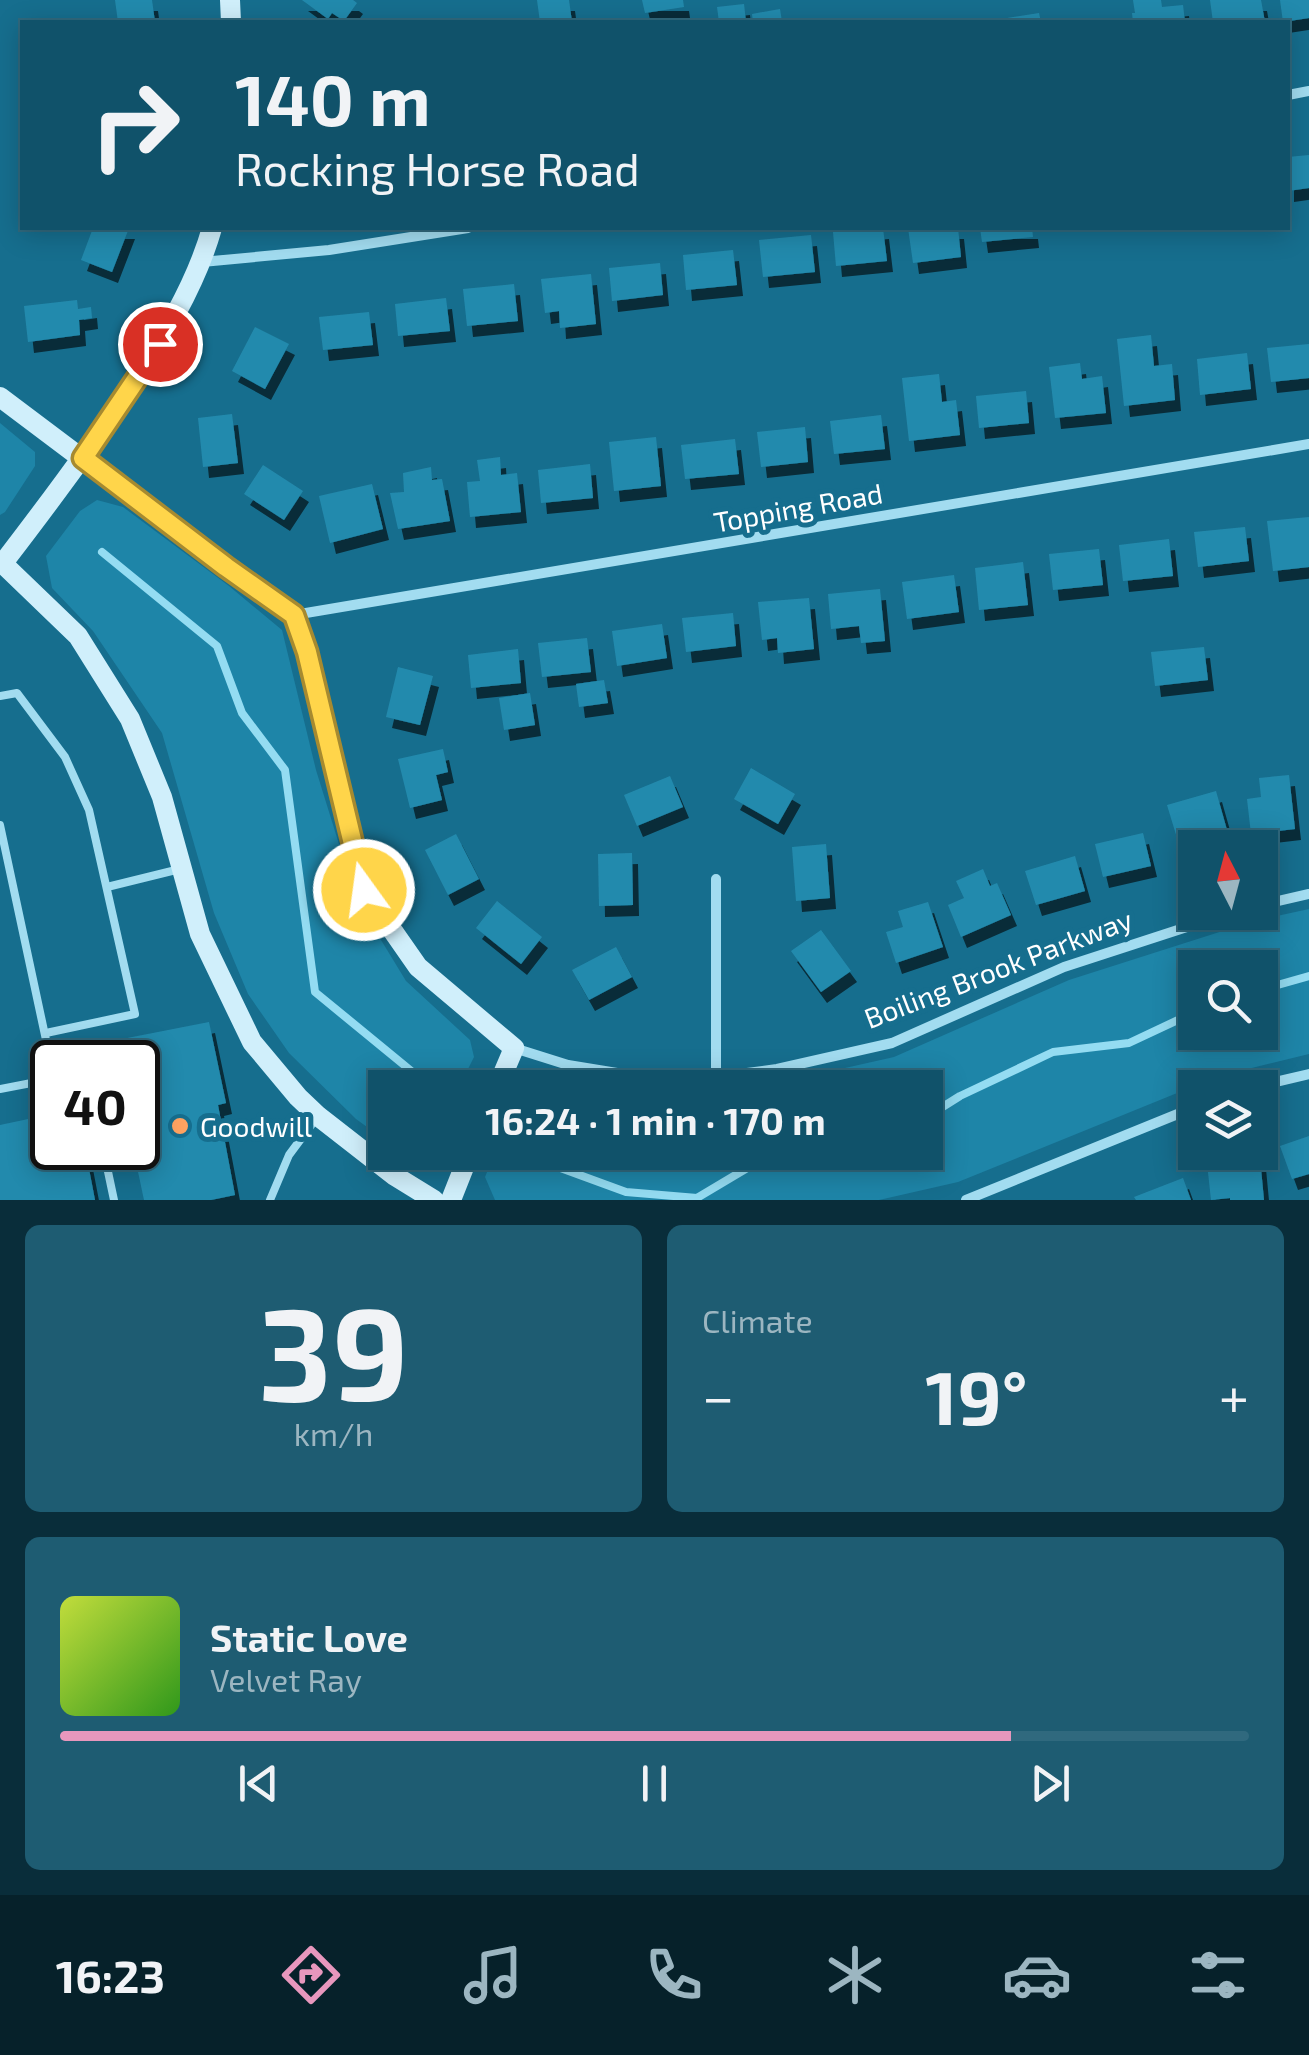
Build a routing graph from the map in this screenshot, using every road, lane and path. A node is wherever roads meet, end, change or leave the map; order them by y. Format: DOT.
graph roads {
  1 [pos="211,230"];
  2 [pos="455,230"];
  3 [pos="202,262"];
  4 [pos="0,397"];
  5 [pos="1309,444"];
  6 [pos="83,458"];
  7 [pos="1,564"];
  8 [pos="294,615"];
  9 [pos="0,696"];
  10 [pos="0,825"];
  11 [pos="182,868"];
  12 [pos="716,879"];
  13 [pos="107,887"];
  14 [pos="1309,894"];
  15 [pos="1278,901"];
  16 [pos="1178,930"];
  17 [pos="46,1033"];
  18 [pos="47,1040"];
  19 [pos="514,1048"];
  20 [pos="505,1070"];
  21 [pos="595,1070"];
  22 [pos="716,1070"];
  23 [pos="768,1070"];
  24 [pos="1309,1074"];
  25 [pos="1278,1081"];
  26 [pos="30,1083"];
  27 [pos="0,1089"];
  28 [pos="1178,1114"];
  29 [pos="318,1116"];
  30 [pos="108,1170"];
  31 [pos="462,1170"];
  32 [pos="114,1200"];
  33 [pos="270,1200"];
  34 [pos="434,1200"];
  35 [pos="450,1200"];
  36 [pos="966,1200"];
  1 -- 3 [label="street"];
  2 -- 3 [label="street"];
  3 -- 6 [label="street"];
  4 -- 6 [label="street"];
  5 -- 8 [label="street, Topping Road"];
  6 -- 7 [label="street"];
  6 -- 8 [label="street"];
  7 -- 11 [label="street"];
  8 -- 19 [label="street, Boiling Brook Parkway"];
  9 -- 13 [label="lane"];
  10 -- 17 [label="lane"];
  11 -- 13 [label="lane"];
  11 -- 29 [label="street"];
  12 -- 22 [label="street"];
  13 -- 17 [label="lane"];
  14 -- 15 [label="street"];
  16 -- 23 [label="street, Boiling Brook Parkway"];
  17 -- 18 [label="lane"];
  19 -- 20 [label="street"];
  19 -- 21 [label="street, Boiling Brook Parkway"];
  24 -- 25 [label="street"];
  26 -- 27 [label="lane"];
  28 -- 36 [label="street"];
  29 -- 33 [label="lane"];
  29 -- 34 [label="street"];
  30 -- 32 [label="lane"];
  31 -- 35 [label="street"];
}
